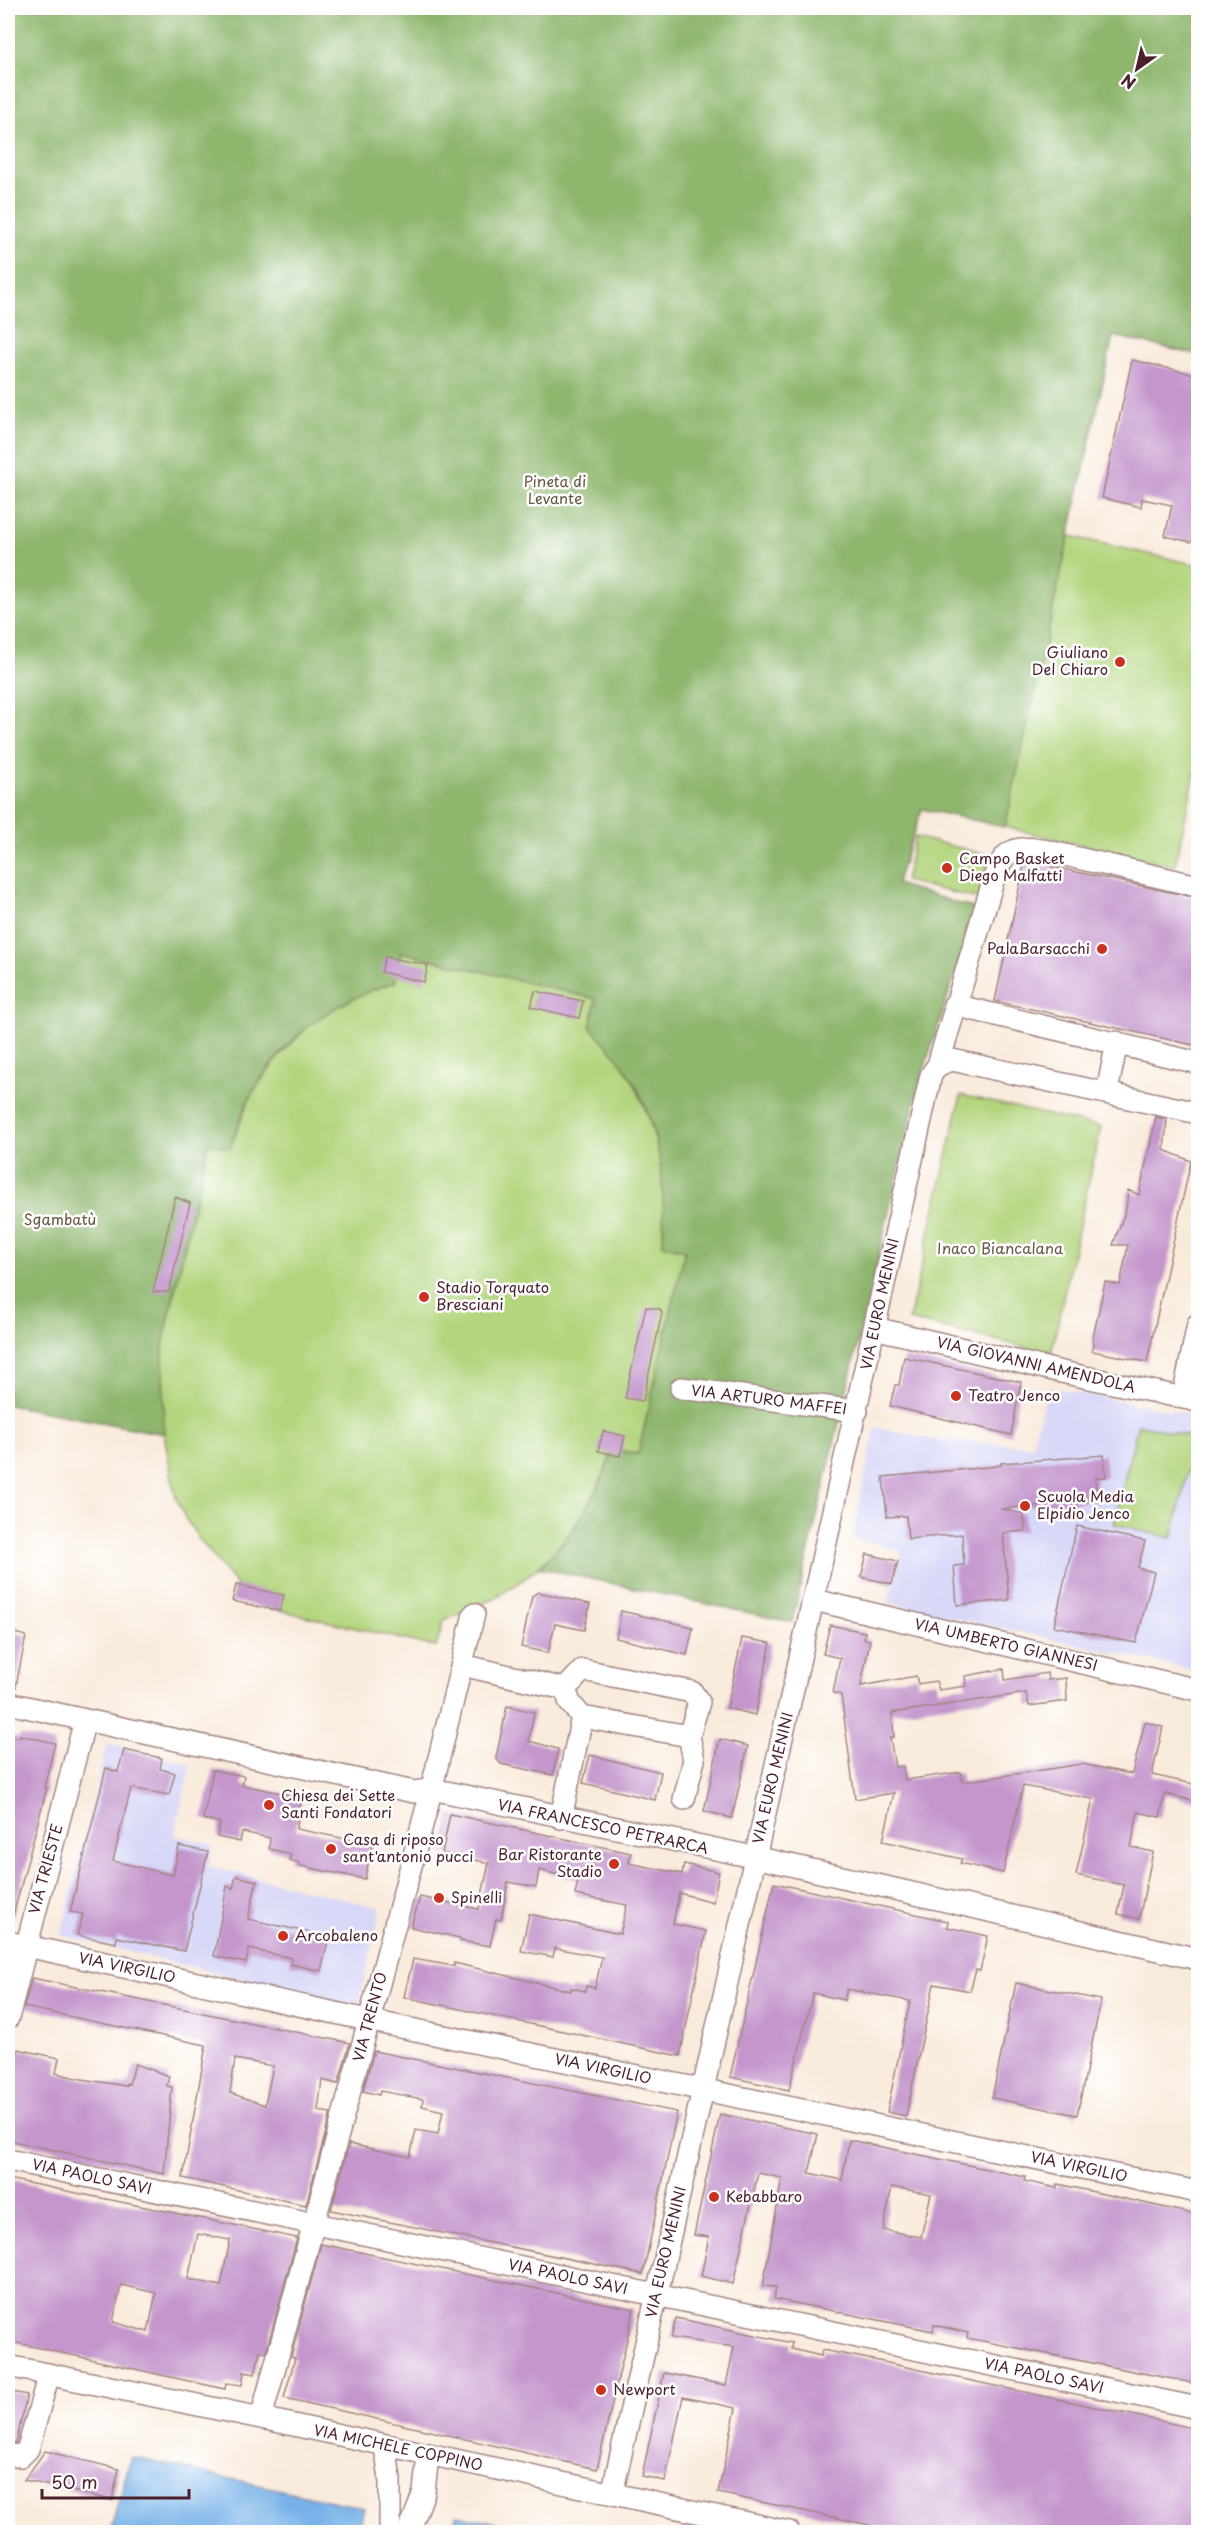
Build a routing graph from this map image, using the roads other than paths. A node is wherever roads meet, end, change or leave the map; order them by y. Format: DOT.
graph roads {
  1 [pos="1198,886"];
  2 [pos="954,1005"];
  3 [pos="1117,1042"];
  4 [pos="1198,1063"];
  5 [pos="938,1065"];
  6 [pos="1107,1092"];
  7 [pos="1198,1113"];
  8 [pos="1198,1324"];
  9 [pos="874,1328"];
  10 [pos="681,1388"];
  11 [pos="1191,1399"];
  12 [pos="856,1411"];
  13 [pos="814,1600"];
  14 [pos="474,1614"];
  15 [pos="462,1665"];
  16 [pos="566,1689"];
  17 [pos="1198,1690"];
  18 [pos="8,1703"];
  19 [pos="582,1717"];
  20 [pos="85,1720"];
  21 [pos="689,1736"];
  22 [pos="432,1789"];
  23 [pos="684,1800"];
  24 [pos="561,1818"];
  25 [pos="754,1859"];
  26 [pos="17,1945"];
  27 [pos="1198,1959"];
  28 [pos="8,2018"];
  29 [pos="369,2020"];
  30 [pos="703,2090"];
  31 [pos="8,2160"];
  32 [pos="1198,2192"];
  33 [pos="313,2223"];
  34 [pos="656,2295"];
  35 [pos="8,2366"];
  36 [pos="50,2373"];
  37 [pos="1198,2408"];
  38 [pos="261,2418"];
  39 [pos="385,2446"];
  40 [pos="8,2455"];
  41 [pos="428,2456"];
  42 [pos="612,2494"];
  43 [pos="390,2532"];
  44 [pos="409,2532"];
  45 [pos="789,2532"];
  1 -- 2 [label="street, VIA EURO MENINI"];
  2 -- 3 [label="street"];
  2 -- 5 [label="street, VIA EURO MENINI"];
  3 -- 4 [label="street"];
  3 -- 6 [label="street"];
  5 -- 6 [label="street"];
  5 -- 9 [label="street, VIA EURO MENINI"];
  6 -- 7 [label="street"];
  8 -- 11 [label="street"];
  9 -- 11 [label="street, VIA GIOVANNI AMENDOLA"];
  9 -- 12 [label="street, VIA EURO MENINI"];
  10 -- 12 [label="street, VIA ARTURO MAFFEI"];
  12 -- 13 [label="street, VIA EURO MENINI"];
  13 -- 17 [label="street, VIA UMBERTO GIANNESI"];
  13 -- 25 [label="street, VIA EURO MENINI"];
  14 -- 15 [label="street, VIA TRENTO"];
  15 -- 16 [label="street"];
  15 -- 22 [label="street, VIA TRENTO"];
  16 -- 19 [label="street"];
  16 -- 21 [label="street"];
  18 -- 20 [label="street, VIA FRANCESCO PETRARCA"];
  19 -- 21 [label="street"];
  19 -- 24 [label="street"];
  20 -- 22 [label="street, VIA FRANCESCO PETRARCA"];
  20 -- 26 [label="street, VIA TRIESTE"];
  21 -- 23 [label="street"];
  22 -- 24 [label="street, VIA FRANCESCO PETRARCA"];
  22 -- 29 [label="street, VIA TRENTO"];
  24 -- 25 [label="street, VIA FRANCESCO PETRARCA"];
  25 -- 27 [label="street, VIA FRANCESCO PETRARCA"];
  25 -- 30 [label="street, VIA EURO MENINI"];
  26 -- 28 [label="street, VIA TRIESTE"];
  26 -- 29 [label="street, VIA VIRGILIO"];
  29 -- 30 [label="street, VIA VIRGILIO"];
  29 -- 33 [label="street, VIA TRENTO"];
  30 -- 32 [label="street, VIA VIRGILIO"];
  30 -- 34 [label="street, VIA EURO MENINI"];
  31 -- 33 [label="street, VIA PAOLO SAVI"];
  33 -- 34 [label="street, VIA PAOLO SAVI"];
  33 -- 38 [label="street, VIA TRENTO"];
  34 -- 37 [label="street, VIA PAOLO SAVI"];
  34 -- 42 [label="street, VIA EURO MENINI"];
  35 -- 36 [label="street, VIA MICHELE COPPINO"];
  36 -- 38 [label="street, VIA MICHELE COPPINO"];
  36 -- 40 [label="street"];
  38 -- 39 [label="street, VIA MICHELE COPPINO"];
  39 -- 41 [label="street, VIA MICHELE COPPINO"];
  39 -- 43 [label="street"];
  41 -- 42 [label="street, VIA MICHELE COPPINO"];
  41 -- 44 [label="street"];
  42 -- 45 [label="street, VIA MICHELE COPPINO"];
}
